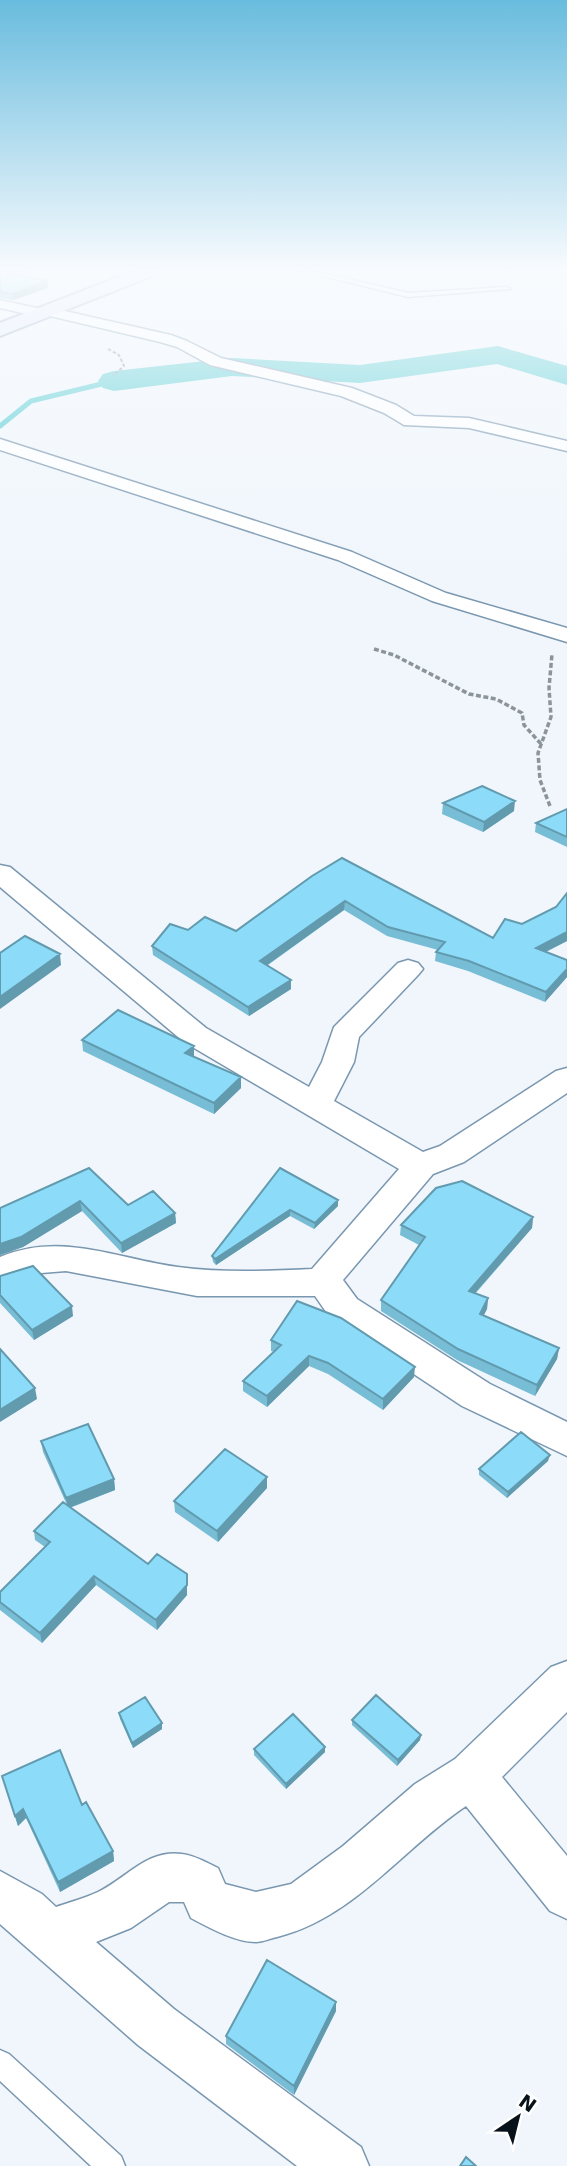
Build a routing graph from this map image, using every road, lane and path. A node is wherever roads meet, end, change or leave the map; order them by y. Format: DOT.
graph roads {
  1 [pos="260,372"];
  2 [pos="0,444"];
  3 [pos="567,446"];
  4 [pos="536,625"];
  5 [pos="567,635"];
  6 [pos="374,649"];
  7 [pos="541,744"];
  8 [pos="550,806"];
  9 [pos="0,873"];
  10 [pos="408,969"];
  11 [pos="567,1078"];
  12 [pos="315,1106"];
  13 [pos="421,1166"];
  14 [pos="0,1272"];
  15 [pos="324,1282"];
  16 [pos="567,1440"];
  17 [pos="567,1682"];
  18 [pos="471,1775"];
  19 [pos="567,1894"];
  20 [pos="0,1896"];
  21 [pos="48,1935"];
  22 [pos="0,2063"];
  23 [pos="111,2166"];
  24 [pos="342,2166"];
  1 -- 3 [label="street"];
  2 -- 4 [label="street"];
  4 -- 5 [label="street"];
  4 -- 7 [label="path"];
  6 -- 7 [label="path"];
  7 -- 8 [label="path"];
  9 -- 12 [label="street"];
  10 -- 12 [label="street"];
  11 -- 13 [label="street"];
  12 -- 13 [label="street"];
  13 -- 15 [label="street"];
  14 -- 15 [label="street"];
  15 -- 16 [label="street"];
  17 -- 18 [label="street"];
  18 -- 19 [label="street"];
  18 -- 21 [label="street"];
  20 -- 21 [label="street"];
  21 -- 24 [label="street"];
  22 -- 23 [label="lane"];
}
